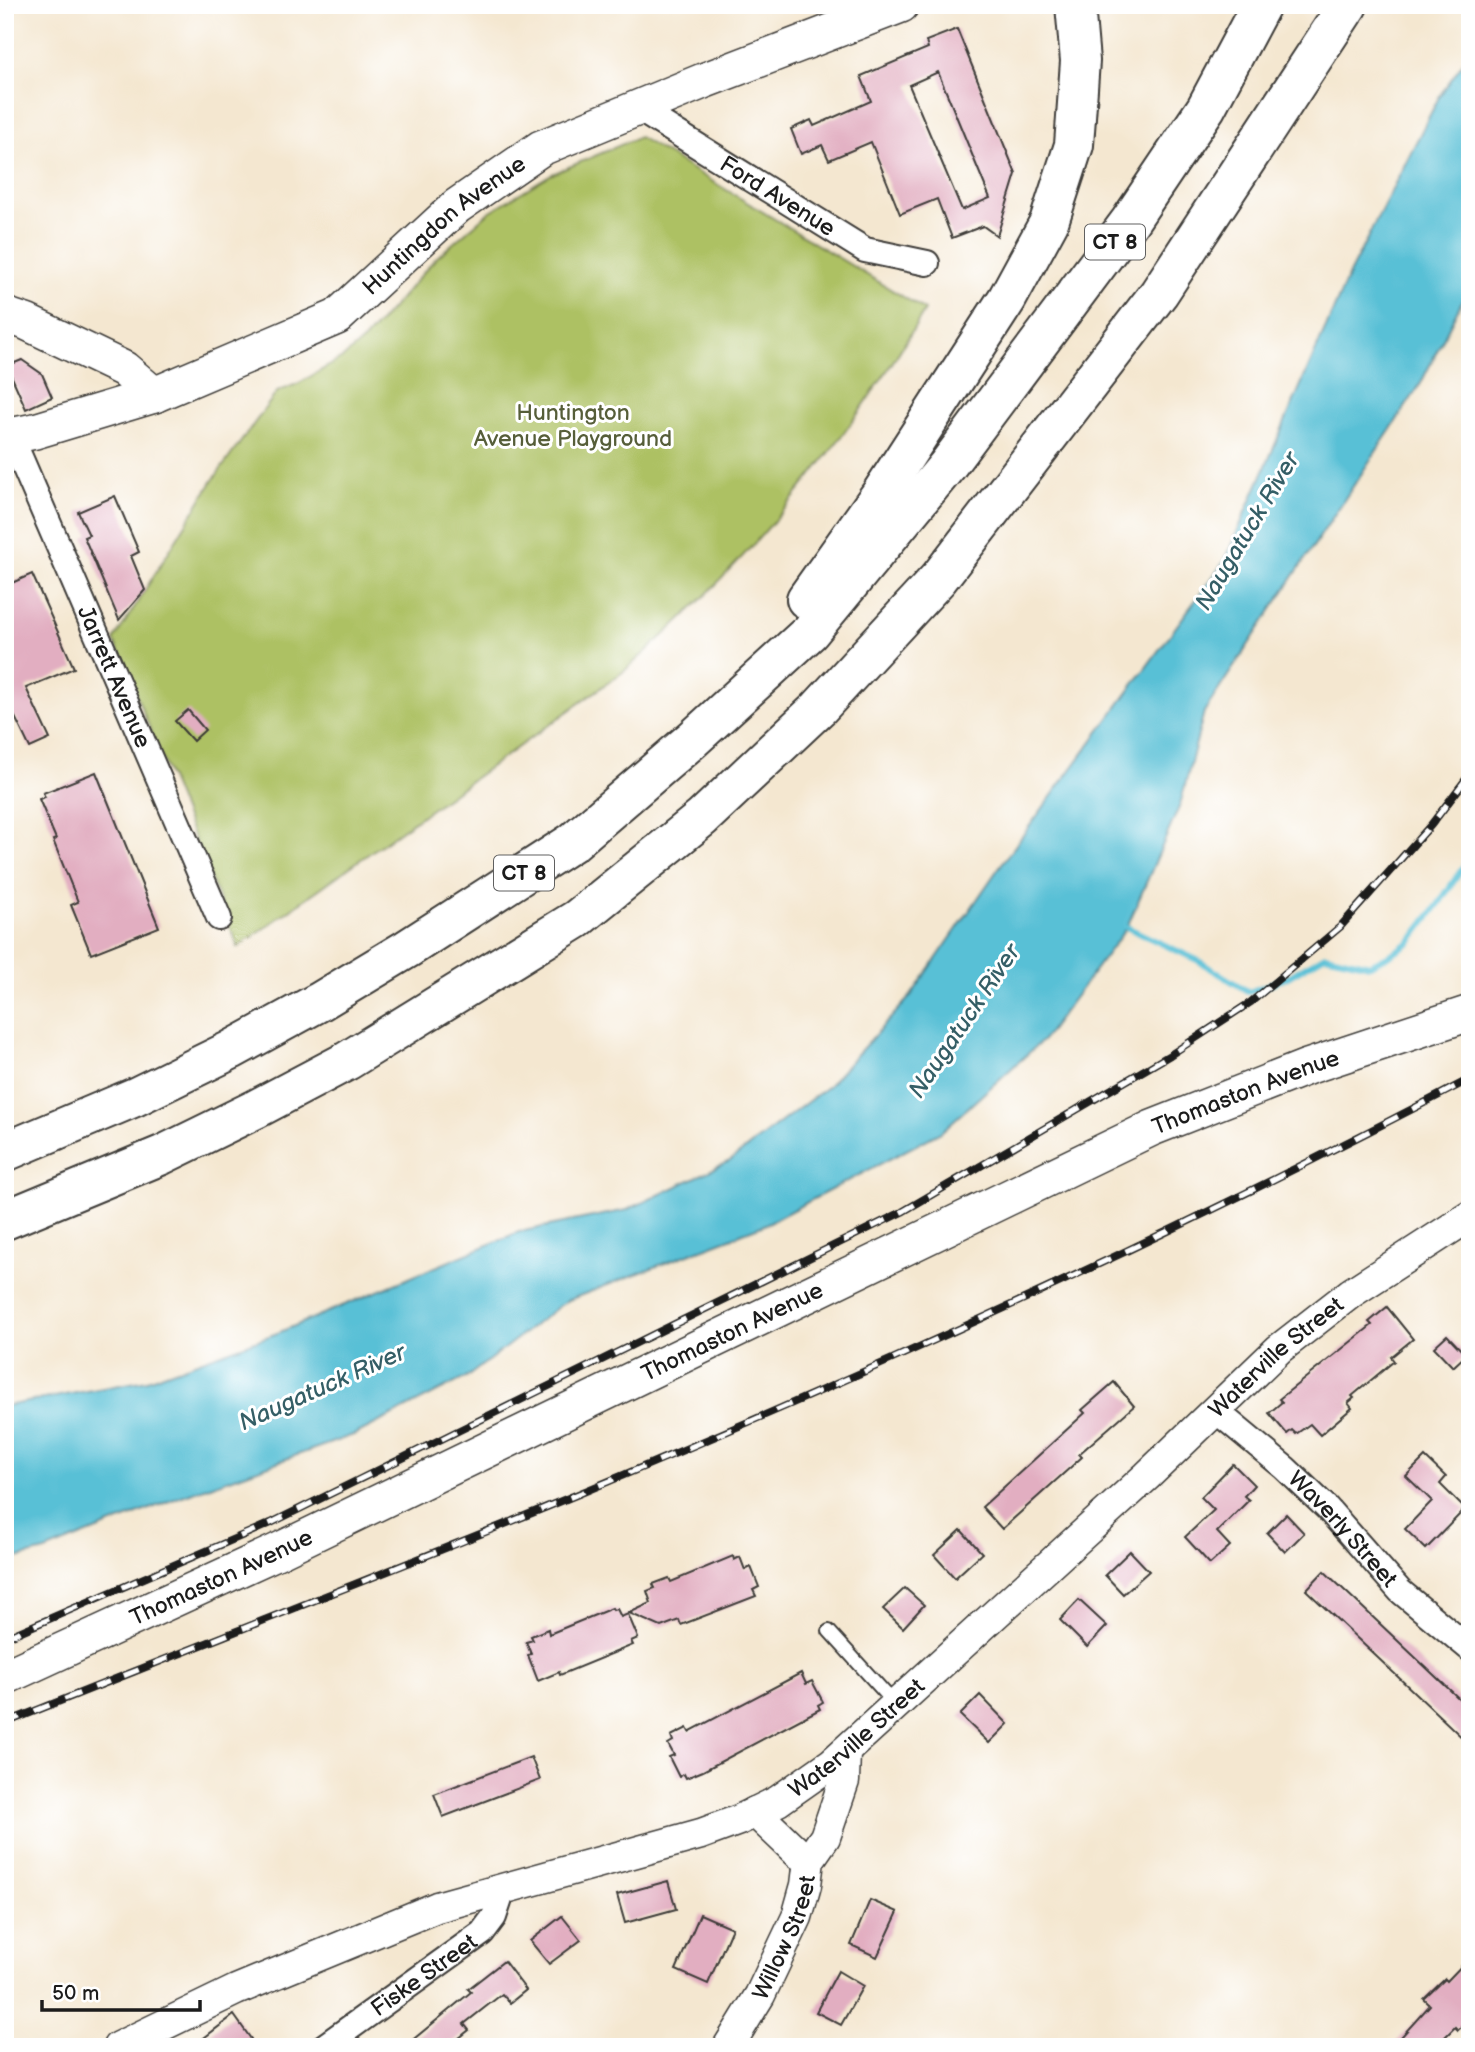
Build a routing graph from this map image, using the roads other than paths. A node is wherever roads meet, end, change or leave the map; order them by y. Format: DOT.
graph roads {
  1 [pos="901,5"];
  2 [pos="1075,5"];
  3 [pos="1261,5"];
  4 [pos="1333,5"];
  5 [pos="1348,5"];
  6 [pos="636,108"];
  7 [pos="1262,136"];
  8 [pos="927,263"];
  9 [pos="5,315"];
  10 [pos="154,395"];
  11 [pos="8,436"];
  12 [pos="219,918"];
  13 [pos="407,949"];
  14 [pos="1470,1013"];
  15 [pos="5,1152"];
  16 [pos="1470,1216"];
  17 [pos="5,1220"];
  18 [pos="1215,1409"];
  19 [pos="829,1631"];
  20 [pos="1470,1649"];
  21 [pos="5,1677"];
  22 [pos="896,1705"];
  23 [pos="845,1752"];
  24 [pos="755,1812"];
  25 [pos="810,1860"];
  26 [pos="504,1888"];
  27 [pos="118,2047"];
  28 [pos="323,2047"];
  29 [pos="728,2047"];
  1 -- 6 [label="main road, Huntingdon Avenue"];
  2 -- 13 [label="highway"];
  3 -- 13 [label="highway, CT 8"];
  4 -- 7 [label="highway, CT 8"];
  5 -- 7 [label="highway"];
  6 -- 8 [label="street, Ford Avenue"];
  6 -- 10 [label="main road, Huntingdon Avenue"];
  7 -- 17 [label="highway, CT 8"];
  9 -- 10 [label="main road"];
  10 -- 11 [label="main road, Huntingdon Avenue"];
  11 -- 12 [label="street, Jarrett Avenue"];
  13 -- 15 [label="highway, CT 8"];
  14 -- 21 [label="main road, Thomaston Avenue"];
  16 -- 18 [label="street, Waterville Street"];
  18 -- 20 [label="street, Waverly Street"];
  18 -- 22 [label="street, Waterville Street"];
  19 -- 22 [label="lane"];
  22 -- 23 [label="street, Waterville Street"];
  23 -- 24 [label="street, Waterville Street"];
  23 -- 25 [label="street, Willow Street"];
  24 -- 25 [label="street, Willow Street"];
  24 -- 26 [label="street, Waterville Street"];
  25 -- 29 [label="street, Willow Street"];
  26 -- 27 [label="street, Waterville Street"];
  26 -- 28 [label="street, Fiske Street"];
}
